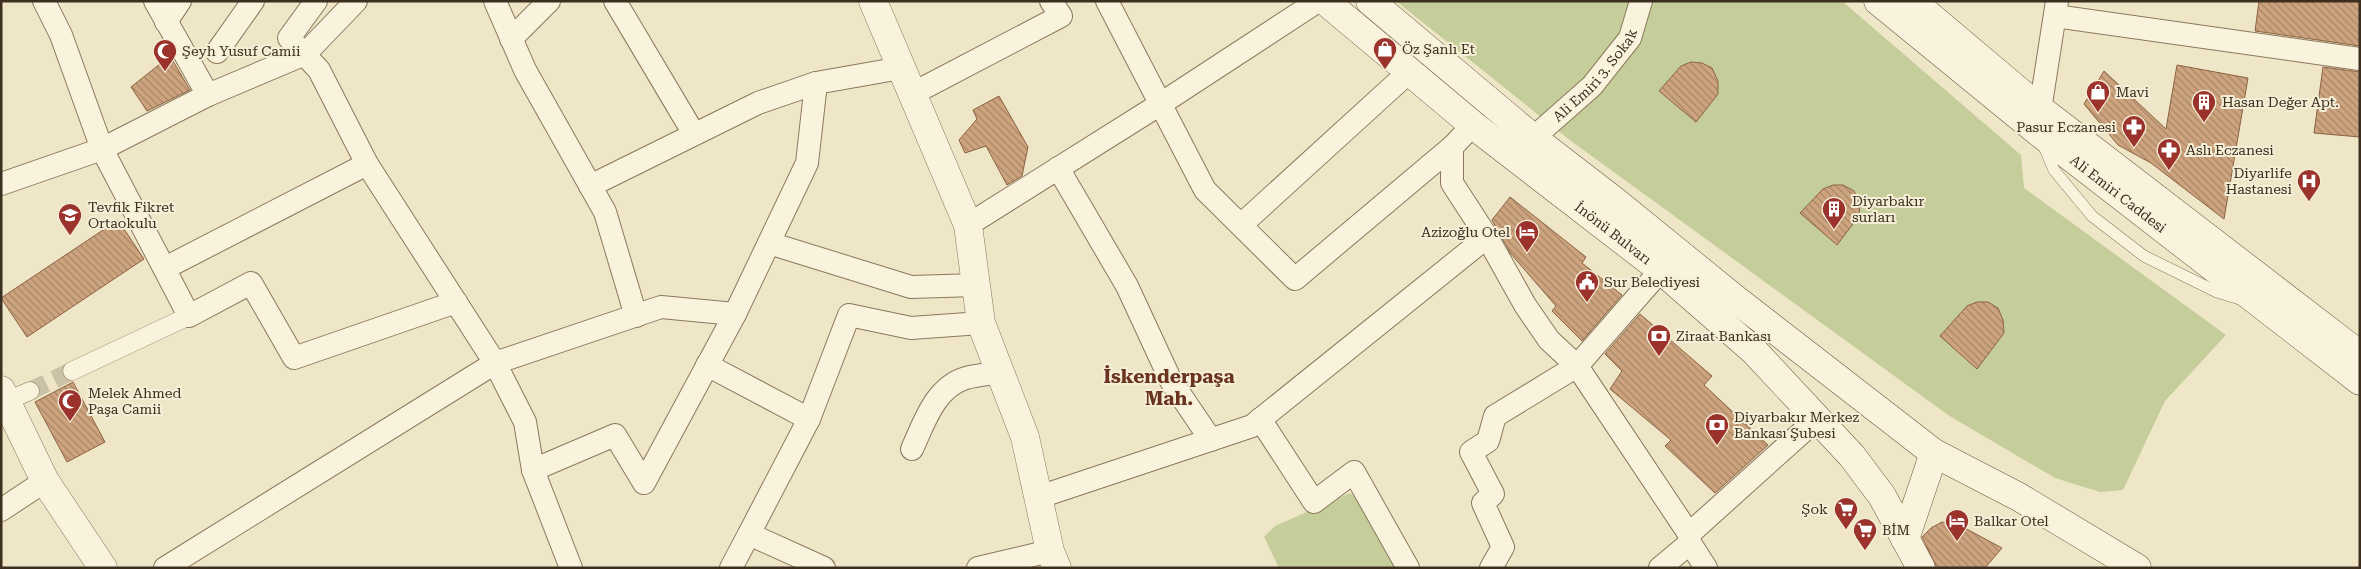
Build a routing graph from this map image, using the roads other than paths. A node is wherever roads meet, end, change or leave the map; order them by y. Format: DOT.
graph roads {
  1 [pos="44,1"];
  2 [pos="155,1"];
  3 [pos="180,1"];
  4 [pos="253,1"];
  5 [pos="316,1"];
  6 [pos="356,1"];
  7 [pos="495,1"];
  8 [pos="549,1"];
  9 [pos="615,1"];
  10 [pos="873,1"];
  11 [pos="1050,1"];
  12 [pos="1107,1"];
  13 [pos="1318,1"];
  14 [pos="1325,1"];
  15 [pos="1370,1"];
  16 [pos="1641,1"];
  17 [pos="1878,1"];
  18 [pos="1912,1"];
  19 [pos="2056,8"];
  20 [pos="166,22"];
  21 [pos="511,39"];
  22 [pos="217,52"];
  23 [pos="305,54"];
  24 [pos="2360,59"];
  25 [pos="901,68"];
  26 [pos="1410,71"];
  27 [pos="816,83"];
  28 [pos="912,94"];
  29 [pos="208,95"];
  30 [pos="1162,103"];
  31 [pos="2039,120"];
  32 [pos="1473,125"];
  33 [pos="694,134"];
  34 [pos="1533,138"];
  35 [pos="1452,147"];
  36 [pos="102,148"];
  37 [pos="367,164"];
  38 [pos="1058,168"];
  39 [pos="1,184"];
  40 [pos="590,186"];
  41 [pos="968,225"];
  42 [pos="1241,225"];
  43 [pos="1487,237"];
  44 [pos="769,243"];
  45 [pos="165,268"];
  46 [pos="1661,270"];
  47 [pos="976,285"];
  48 [pos="456,302"];
  49 [pos="735,314"];
  50 [pos="189,316"];
  51 [pos="636,316"];
  52 [pos="982,322"];
  53 [pos="2360,355"];
  54 [pos="495,363"];
  55 [pos="708,365"];
  56 [pos="1577,366"];
  57 [pos="72,371"];
  58 [pos="1001,372"];
  59 [pos="2360,381"];
  60 [pos="13,394"];
  61 [pos="810,418"];
  62 [pos="1818,418"];
  63 [pos="1260,419"];
  64 [pos="1211,440"];
  65 [pos="912,449"];
  66 [pos="1934,453"];
  67 [pos="533,470"];
  68 [pos="44,481"];
  69 [pos="1039,497"];
  70 [pos="1,510"];
  71 [pos="749,534"];
  72 [pos="1690,538"];
  73 [pos="1905,539"];
  74 [pos="1053,559"];
  75 [pos="100,567"];
  76 [pos="165,568"];
  77 [pos="571,568"];
  78 [pos="731,568"];
  79 [pos="824,568"];
  80 [pos="978,568"];
  81 [pos="1408,568"];
  82 [pos="1491,568"];
  83 [pos="1660,568"];
  84 [pos="1706,568"];
  85 [pos="1920,568"];
  86 [pos="2137,568"];
  1 -- 36 [label="street"];
  2 -- 20 [label="street"];
  3 -- 20 [label="street"];
  4 -- 22 [label="street"];
  5 -- 23 [label="street"];
  6 -- 23 [label="street"];
  7 -- 21 [label="street"];
  8 -- 21 [label="street"];
  9 -- 33 [label="street"];
  10 -- 25 [label="main road"];
  11 -- 28 [label="street"];
  12 -- 30 [label="street"];
  13 -- 30 [label="street"];
  14 -- 26 [label="main road, İnönü Bulvarı"];
  15 -- 34 [label="main road"];
  16 -- 34 [label="street, Ali Emiri 3. Sokak"];
  17 -- 31 [label="main road, Ali Emiri Caddesi"];
  18 -- 31 [label="main road"];
  19 -- 24 [label="street"];
  19 -- 31 [label="street"];
  20 -- 29 [label="street"];
  21 -- 40 [label="street"];
  23 -- 29 [label="street"];
  23 -- 37 [label="street"];
  25 -- 27 [label="street"];
  25 -- 28 [label="main road"];
  26 -- 32 [label="main road, İnönü Bulvarı"];
  26 -- 42 [label="street"];
  27 -- 33 [label="street"];
  27 -- 44 [label="street"];
  28 -- 41 [label="main road"];
  29 -- 36 [label="street"];
  30 -- 38 [label="street"];
  30 -- 42 [label="street"];
  31 -- 53 [label="main road"];
  31 -- 59 [label="main road, Ali Emiri Caddesi"];
  32 -- 35 [label="street"];
  32 -- 46 [label="main road, İnönü Bulvarı"];
  33 -- 40 [label="street"];
  34 -- 66 [label="main road"];
  35 -- 42 [label="street"];
  35 -- 43 [label="street"];
  36 -- 39 [label="street"];
  36 -- 45 [label="street"];
  37 -- 45 [label="street"];
  37 -- 48 [label="street"];
  38 -- 41 [label="street"];
  38 -- 64 [label="street"];
  40 -- 51 [label="street"];
  41 -- 47 [label="main road"];
  43 -- 56 [label="street"];
  43 -- 63 [label="street"];
  44 -- 47 [label="street"];
  44 -- 49 [label="street"];
  45 -- 50 [label="street"];
  46 -- 56 [label="street"];
  46 -- 62 [label="main road, İnönü Bulvarı"];
  47 -- 52 [label="main road"];
  48 -- 50 [label="street"];
  48 -- 54 [label="street"];
  49 -- 51 [label="street"];
  49 -- 55 [label="street"];
  50 -- 57 [label="street"];
  51 -- 54 [label="street"];
  52 -- 58 [label="main road"];
  52 -- 61 [label="street"];
  54 -- 67 [label="street"];
  54 -- 76 [label="street"];
  55 -- 61 [label="street"];
  55 -- 67 [label="street"];
  56 -- 72 [label="street"];
  56 -- 82 [label="street"];
  58 -- 65 [label="street"];
  58 -- 69 [label="main road"];
  60 -- 68 [label="main road"];
  61 -- 71 [label="street"];
  62 -- 72 [label="street"];
  62 -- 73 [label="main road, İnönü Bulvarı"];
  63 -- 64 [label="street"];
  63 -- 81 [label="street"];
  64 -- 69 [label="street"];
  66 -- 73 [label="main road"];
  66 -- 86 [label="main road"];
  67 -- 77 [label="street"];
  68 -- 70 [label="street"];
  68 -- 75 [label="main road"];
  69 -- 74 [label="main road"];
  71 -- 78 [label="street"];
  71 -- 79 [label="street"];
  72 -- 83 [label="street"];
  72 -- 84 [label="street"];
  73 -- 85 [label="main road, İnönü Bulvarı"];
  74 -- 80 [label="street"];
}
